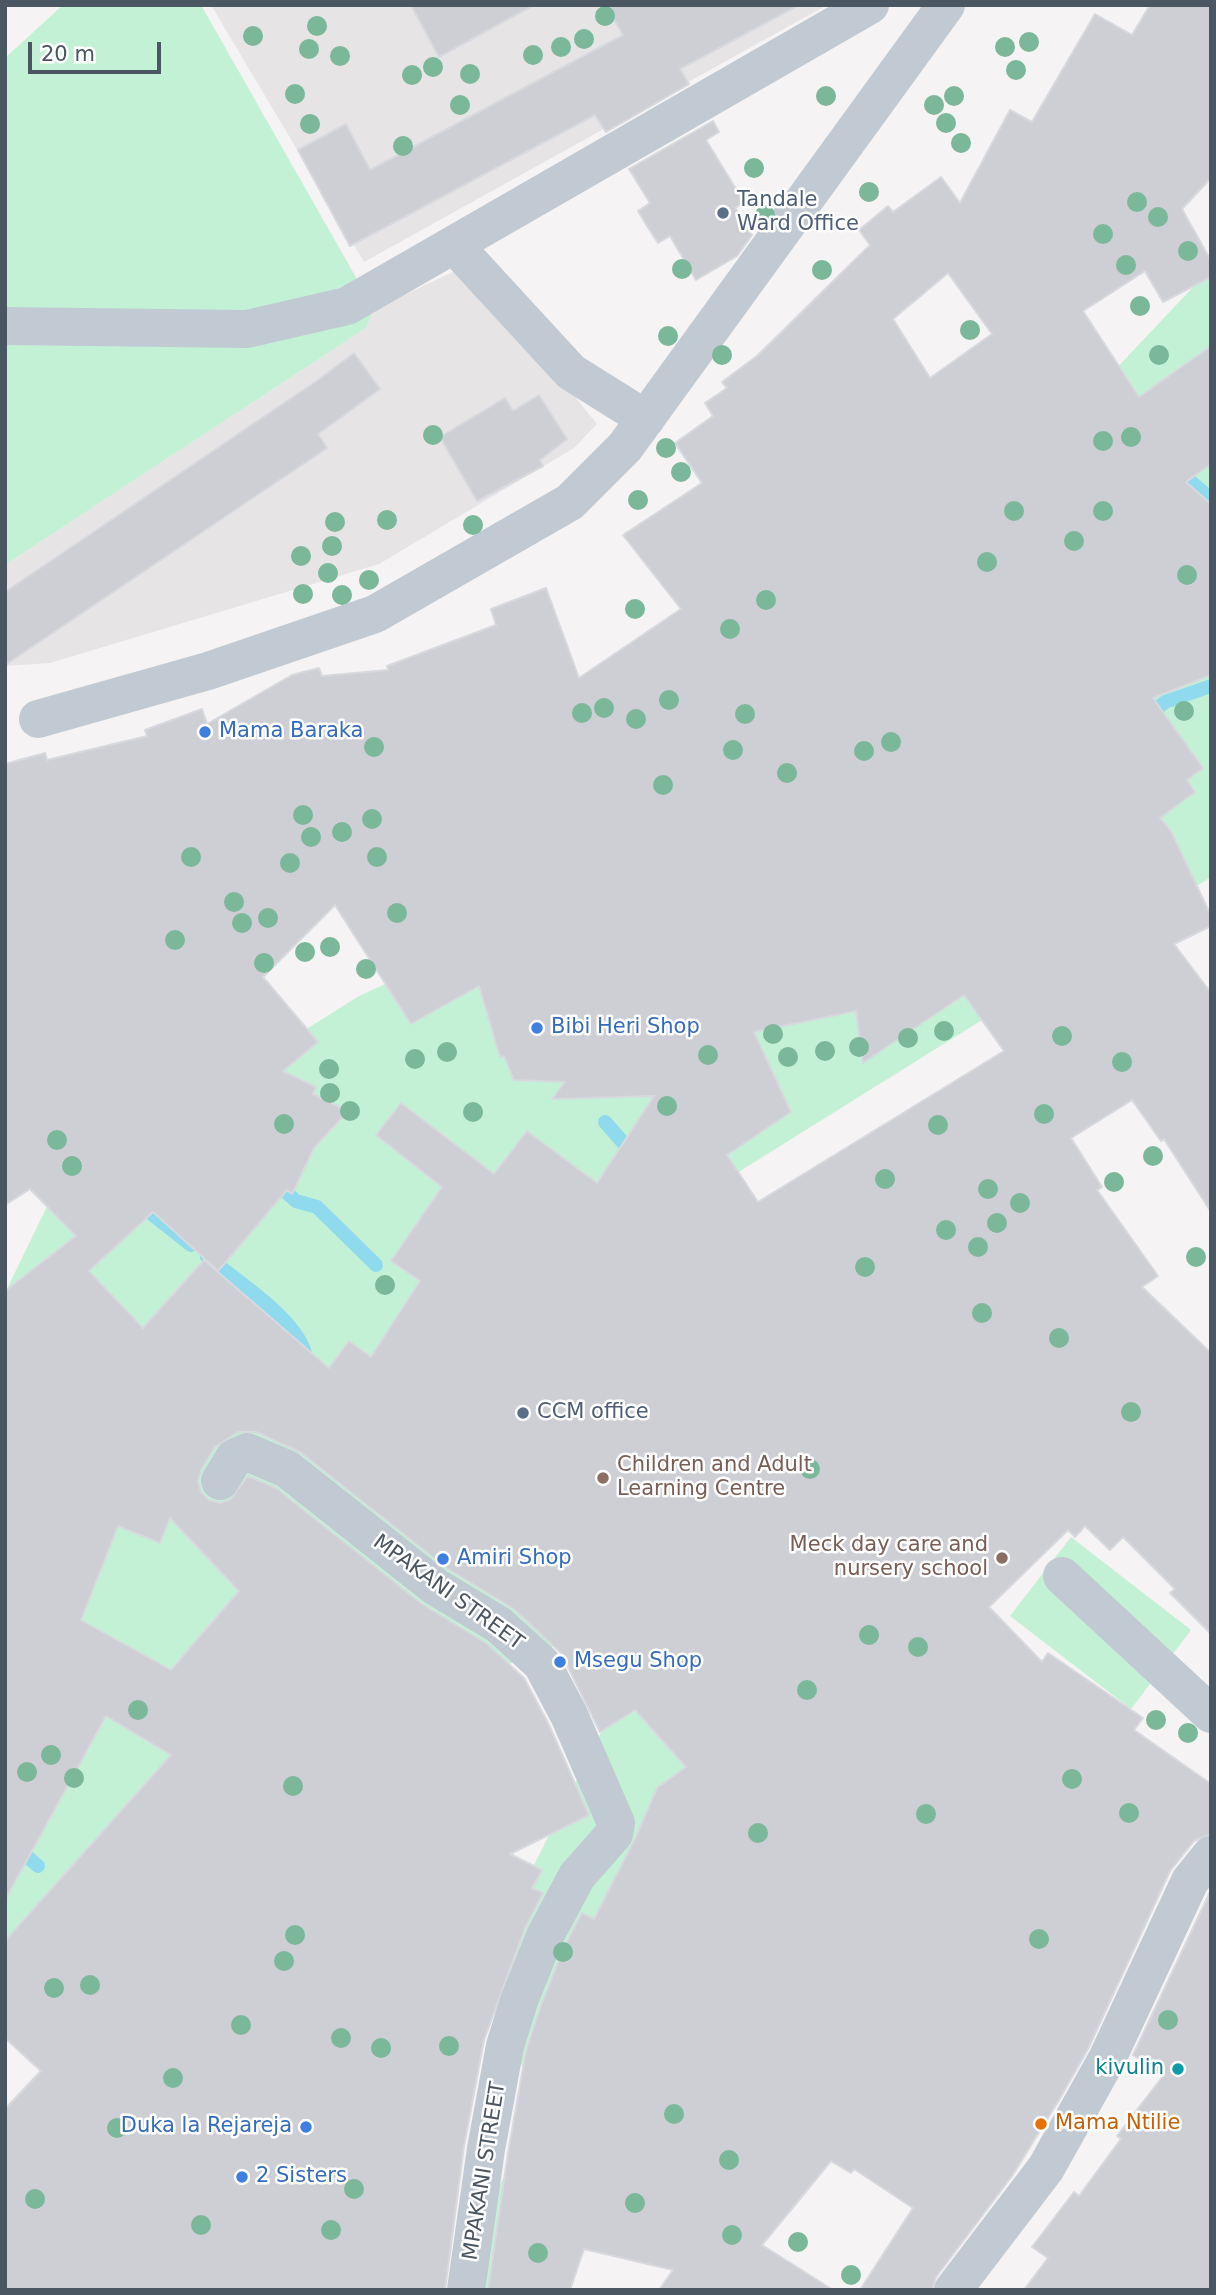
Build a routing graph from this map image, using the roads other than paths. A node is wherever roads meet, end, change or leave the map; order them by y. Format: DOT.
graph roads {
  1 [pos="870,5"];
  2 [pos="946,5"];
  3 [pos="455,246"];
  4 [pos="5,327"];
  5 [pos="646,419"];
  6 [pos="38,719"];
  7 [pos="220,1481"];
  8 [pos="1062,1576"];
  9 [pos="1211,1714"];
  10 [pos="1211,1855"];
  11 [pos="466,2290"];
  12 [pos="953,2290"];
  1 -- 3 [label="street"];
  2 -- 5 [label="street"];
  3 -- 4 [label="street"];
  3 -- 5 [label="street"];
  5 -- 6 [label="street"];
  7 -- 11 [label="street, MPAKANI STREET"];
  8 -- 9 [label="street"];
  10 -- 12 [label="street"];
}
